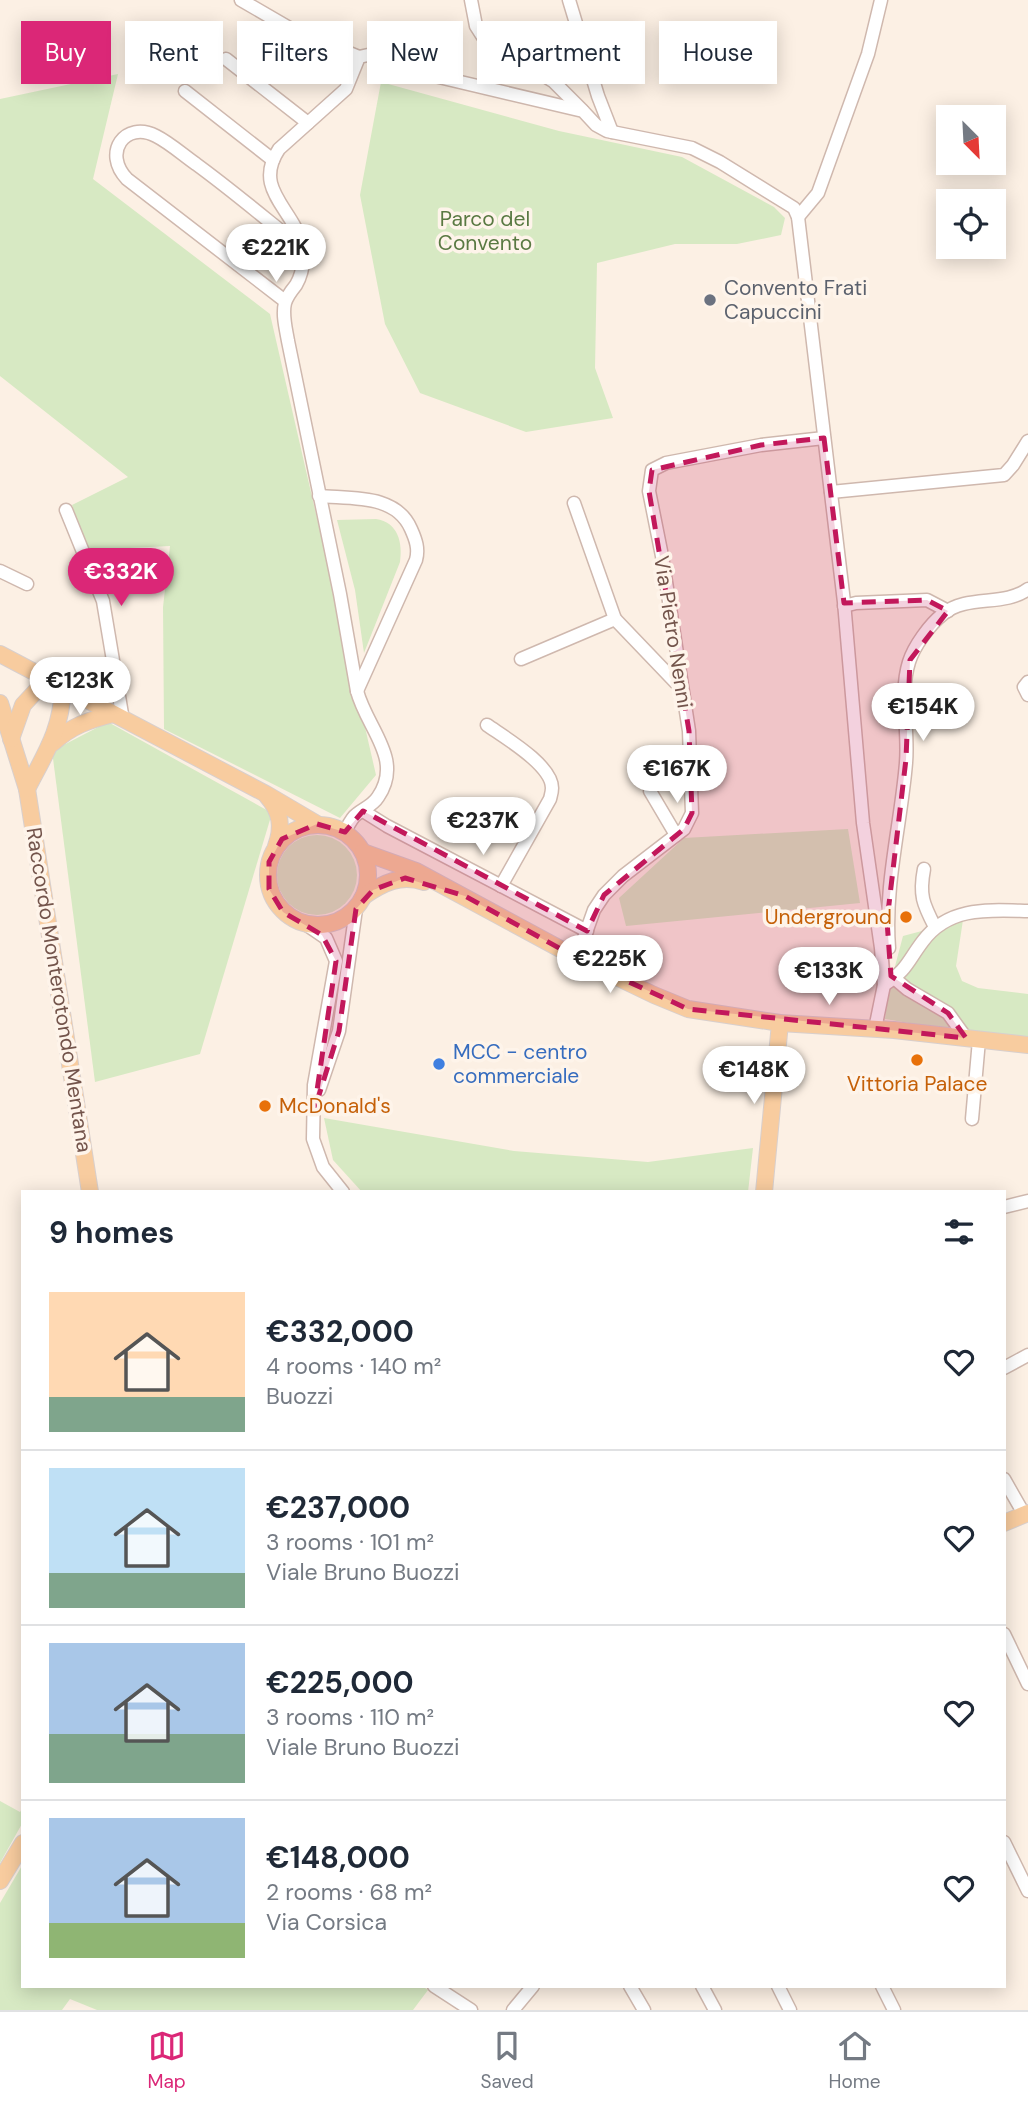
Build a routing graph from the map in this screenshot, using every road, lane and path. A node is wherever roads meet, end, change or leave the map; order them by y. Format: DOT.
graph roads {
  1 [pos="241,0"];
  2 [pos="471,0"];
  3 [pos="881,0"];
  4 [pos="572,3"];
  5 [pos="359,57"];
  6 [pos="226,59"];
  7 [pos="185,91"];
  8 [pos="583,111"];
  9 [pos="308,123"];
  10 [pos="612,132"];
  11 [pos="272,160"];
  12 [pos="798,217"];
  13 [pos="302,248"];
  14 [pos="285,301"];
  15 [pos="824,438"];
  16 [pos="1028,441"];
  17 [pos="831,492"];
  18 [pos="320,496"];
  19 [pos="574,503"];
  20 [pos="66,510"];
  21 [pos="0,571"];
  22 [pos="27,584"];
  23 [pos="1026,594"];
  24 [pos="844,604"];
  25 [pos="948,611"];
  26 [pos="615,619"];
  27 [pos="0,654"];
  28 [pos="521,659"];
  29 [pos="47,679"];
  30 [pos="1028,682"];
  31 [pos="63,688"];
  32 [pos="682,689"];
  33 [pos="357,691"];
  34 [pos="1028,695"];
  35 [pos="0,703"];
  36 [pos="118,717"];
  37 [pos="487,725"];
  38 [pos="11,739"];
  39 [pos="51,744"];
  40 [pos="27,789"];
  41 [pos="650,791"];
  42 [pos="266,794"];
  43 [pos="363,811"];
  44 [pos="317,824"];
  45 [pos="345,832"];
  46 [pos="676,835"];
  47 [pos="274,850"];
  48 [pos="363,852"];
  49 [pos="924,869"];
  50 [pos="501,886"];
  51 [pos="465,896"];
  52 [pos="360,903"];
  53 [pos="1028,911"];
  54 [pos="307,925"];
  55 [pos="935,927"];
  56 [pos="587,931"];
  57 [pos="577,958"];
  58 [pos="886,959"];
  59 [pos="908,965"];
  60 [pos="889,982"];
  61 [pos="780,1023"];
  62 [pos="875,1029"];
  63 [pos="973,1039"];
  64 [pos="1028,1045"];
  65 [pos="314,1111"];
  66 [pos="972,1119"];
  67 [pos="90,1190"];
  68 [pos="340,1190"];
  69 [pos="764,1190"];
  70 [pos="1028,1201"];
  71 [pos="1006,1206"];
  72 [pos="1027,1357"];
  73 [pos="1006,1367"];
  74 [pos="1006,1482"];
  75 [pos="1026,1513"];
  76 [pos="1006,1522"];
  77 [pos="1006,1638"];
  78 [pos="1028,1684"];
  79 [pos="21,1846"];
  80 [pos="1006,1846"];
  81 [pos="0,1881"];
  82 [pos="1028,1891"];
  83 [pos="437,1988"];
  84 [pos="532,1988"];
  85 [pos="631,1988"];
  86 [pos="703,1988"];
  87 [pos="779,1988"];
  88 [pos="883,1988"];
  89 [pos="520,2007"];
  90 [pos="471,2010"];
  91 [pos="644,2010"];
  92 [pos="715,2010"];
  93 [pos="790,2010"];
  94 [pos="894,2010"];
  1 -- 5 [label="street"];
  2 -- 8 [label="street"];
  3 -- 12 [label="street"];
  4 -- 10 [label="street"];
  5 -- 8 [label="street"];
  5 -- 9 [label="street"];
  6 -- 9 [label="street"];
  7 -- 11 [label="street"];
  8 -- 10 [label="street"];
  9 -- 11 [label="street"];
  10 -- 12 [label="street"];
  11 -- 13 [label="street"];
  12 -- 15 [label="street"];
  13 -- 14 [label="street"];
  13 -- 14 [label="street"];
  14 -- 18 [label="street"];
  15 -- 17 [label="street"];
  15 -- 32 [label="street, Via Pietro Nenni"];
  16 -- 17 [label="street"];
  17 -- 24 [label="street"];
  18 -- 33 [label="street"];
  18 -- 33 [label="street"];
  19 -- 26 [label="street"];
  20 -- 36 [label="street"];
  21 -- 22 [label="street"];
  23 -- 25 [label="street"];
  24 -- 25 [label="street"];
  24 -- 58 [label="street"];
  25 -- 58 [label="street"];
  26 -- 28 [label="street"];
  26 -- 32 [label="street"];
  27 -- 29 [label="main road"];
  29 -- 31 [label="main road"];
  29 -- 38 [label="main road"];
  30 -- 34 [label="street"];
  31 -- 36 [label="main road"];
  31 -- 39 [label="main road"];
  32 -- 46 [label="street, Via Pietro Nenni"];
  33 -- 43 [label="street"];
  35 -- 38 [label="main road, Raccordo Monterotondo Mentana"];
  36 -- 39 [label="main road"];
  36 -- 42 [label="main road"];
  37 -- 50 [label="street"];
  38 -- 40 [label="main road, Raccordo Monterotondo Mentana"];
  39 -- 40 [label="main road"];
  40 -- 67 [label="main road, Raccordo Monterotondo Mentana"];
  41 -- 46 [label="street"];
  42 -- 44 [label="main road"];
  42 -- 47 [label="main road"];
  43 -- 45 [label="street"];
  43 -- 50 [label="street"];
  44 -- 45 [label="main road"];
  44 -- 47 [label="main road"];
  45 -- 48 [label="main road"];
  46 -- 56 [label="street, Via Pietro Nenni"];
  47 -- 54 [label="main road"];
  48 -- 51 [label="main road"];
  48 -- 52 [label="main road"];
  49 -- 55 [label="street"];
  50 -- 56 [label="street"];
  51 -- 52 [label="main road"];
  51 -- 57 [label="main road"];
  52 -- 54 [label="main road"];
  52 -- 65 [label="street"];
  53 -- 55 [label="street"];
  54 -- 65 [label="street"];
  55 -- 59 [label="street"];
  56 -- 57 [label="street, Via Pietro Nenni"];
  57 -- 61 [label="main road"];
  58 -- 59 [label="street"];
  58 -- 60 [label="street"];
  59 -- 60 [label="street"];
  60 -- 62 [label="street"];
  60 -- 63 [label="street"];
  61 -- 62 [label="main road"];
  61 -- 69 [label="main road"];
  62 -- 63 [label="main road"];
  63 -- 64 [label="main road"];
  63 -- 66 [label="street"];
  65 -- 68 [label="street"];
  70 -- 71 [label="street"];
  72 -- 73 [label="street"];
  74 -- 75 [label="street"];
  75 -- 76 [label="main road"];
  77 -- 78 [label="street"];
  79 -- 81 [label="main road"];
  80 -- 82 [label="street"];
  83 -- 90 [label="street"];
  84 -- 89 [label="street"];
  85 -- 91 [label="street"];
  86 -- 92 [label="street"];
  87 -- 93 [label="street"];
  88 -- 94 [label="street"];
}
